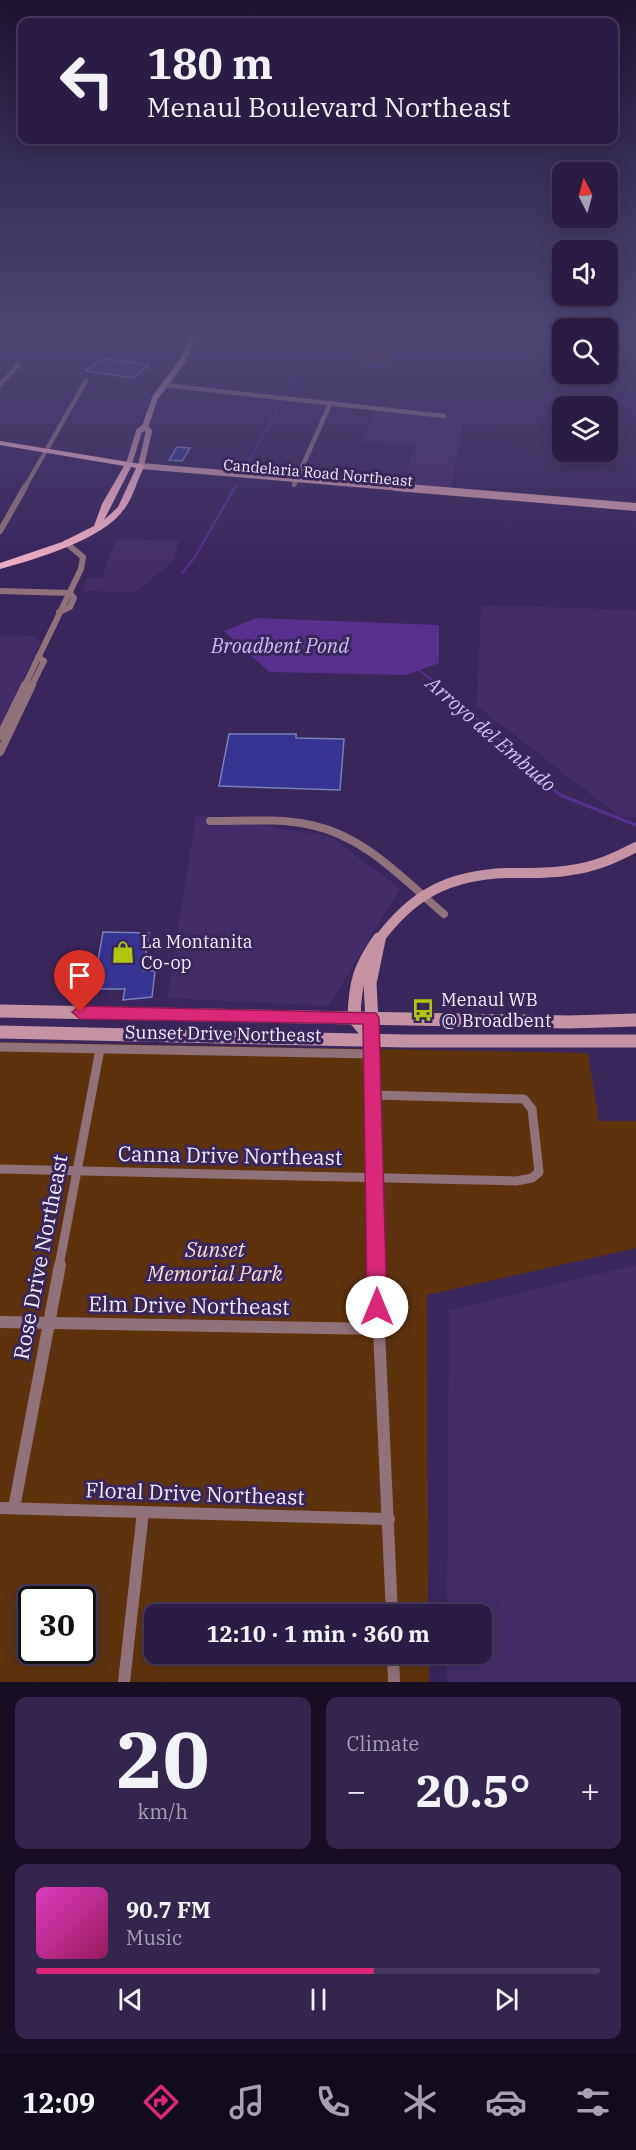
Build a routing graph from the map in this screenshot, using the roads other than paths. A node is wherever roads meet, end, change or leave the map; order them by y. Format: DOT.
graph roads {
  1 [pos="68,411"];
  2 [pos="149,411"];
  3 [pos="327,411"];
  4 [pos="401,411"];
  5 [pos="444,416"];
  6 [pos="145,427"];
  7 [pos="0,446"];
  8 [pos="44,453"];
  9 [pos="127,466"];
  10 [pos="140,468"];
  11 [pos="294,482"];
  12 [pos="636,507"];
  13 [pos="636,514"];
  14 [pos="98,526"];
  15 [pos="0,531"];
  16 [pos="66,543"];
  17 [pos="0,566"];
  18 [pos="0,591"];
  19 [pos="70,593"];
  20 [pos="38,657"];
  21 [pos="0,736"];
  22 [pos="0,752"];
  23 [pos="210,821"];
  24 [pos="636,847"];
  25 [pos="421,896"];
  26 [pos="444,914"];
  27 [pos="379,940"];
  28 [pos="0,1011"];
  29 [pos="354,1018"];
  30 [pos="371,1018"];
  31 [pos="636,1020"];
  32 [pos="0,1032"];
  33 [pos="373,1040"];
  34 [pos="636,1041"];
  35 [pos="0,1047"];
  36 [pos="100,1049"];
  37 [pos="373,1054"];
  38 [pos="374,1095"];
  39 [pos="0,1169"];
  40 [pos="78,1172"];
  41 [pos="376,1176"];
  42 [pos="0,1322"];
  43 [pos="49,1323"];
  44 [pos="377,1329"];
  45 [pos="0,1508"];
  46 [pos="14,1508"];
  47 [pos="143,1512"];
  48 [pos="389,1520"];
  49 [pos="392,1604"];
  50 [pos="393,1664"];
  51 [pos="124,1682"];
  52 [pos="394,1682"];
  1 -- 8 [label="street"];
  2 -- 6 [label="main road"];
  3 -- 11 [label="street"];
  4 -- 5 [label="street"];
  6 -- 9 [label="main road"];
  6 -- 10 [label="main road"];
  7 -- 8 [label="main road, Candelaria Road Northeast"];
  8 -- 9 [label="main road, Candelaria Road Northeast"];
  8 -- 15 [label="street"];
  9 -- 10 [label="main road, Candelaria Road Northeast"];
  9 -- 14 [label="main road"];
  10 -- 11 [label="main road, Candelaria Road Northeast"];
  10 -- 14 [label="main road"];
  11 -- 12 [label="main road, Candelaria Road Northeast"];
  11 -- 13 [label="main road, Candelaria Road Northeast"];
  14 -- 16 [label="main road"];
  16 -- 17 [label="main road"];
  16 -- 19 [label="street"];
  18 -- 19 [label="street"];
  19 -- 20 [label="street"];
  20 -- 21 [label="street"];
  20 -- 22 [label="street"];
  23 -- 25 [label="street"];
  24 -- 25 [label="main road"];
  25 -- 26 [label="street"];
  25 -- 27 [label="main road"];
  27 -- 29 [label="main road"];
  27 -- 30 [label="main road"];
  28 -- 29 [label="main road"];
  29 -- 30 [label="main road"];
  29 -- 33 [label="main road"];
  30 -- 31 [label="main road"];
  30 -- 33 [label="main road"];
  32 -- 33 [label="main road"];
  33 -- 34 [label="main road"];
  33 -- 37 [label="street"];
  35 -- 36 [label="street, Sunset Drive Northeast"];
  36 -- 37 [label="street, Sunset Drive Northeast"];
  36 -- 40 [label="street, Rose Drive Northeast"];
  37 -- 38 [label="street"];
  38 -- 41 [label="street"];
  38 -- 41 [label="street, Canna Drive Northeast"];
  39 -- 40 [label="street, Canna Drive Northeast"];
  40 -- 41 [label="street, Canna Drive Northeast"];
  40 -- 43 [label="street, Rose Drive Northeast"];
  41 -- 44 [label="street"];
  42 -- 43 [label="street, Elm Drive Northeast"];
  43 -- 44 [label="street, Elm Drive Northeast"];
  43 -- 46 [label="street, Rose Drive Northeast"];
  44 -- 48 [label="street"];
  45 -- 46 [label="street, Floral Drive Northeast"];
  46 -- 47 [label="street, Floral Drive Northeast"];
  47 -- 48 [label="street, Floral Drive Northeast"];
  47 -- 51 [label="street"];
  48 -- 49 [label="street"];
  50 -- 52 [label="street"];
}
